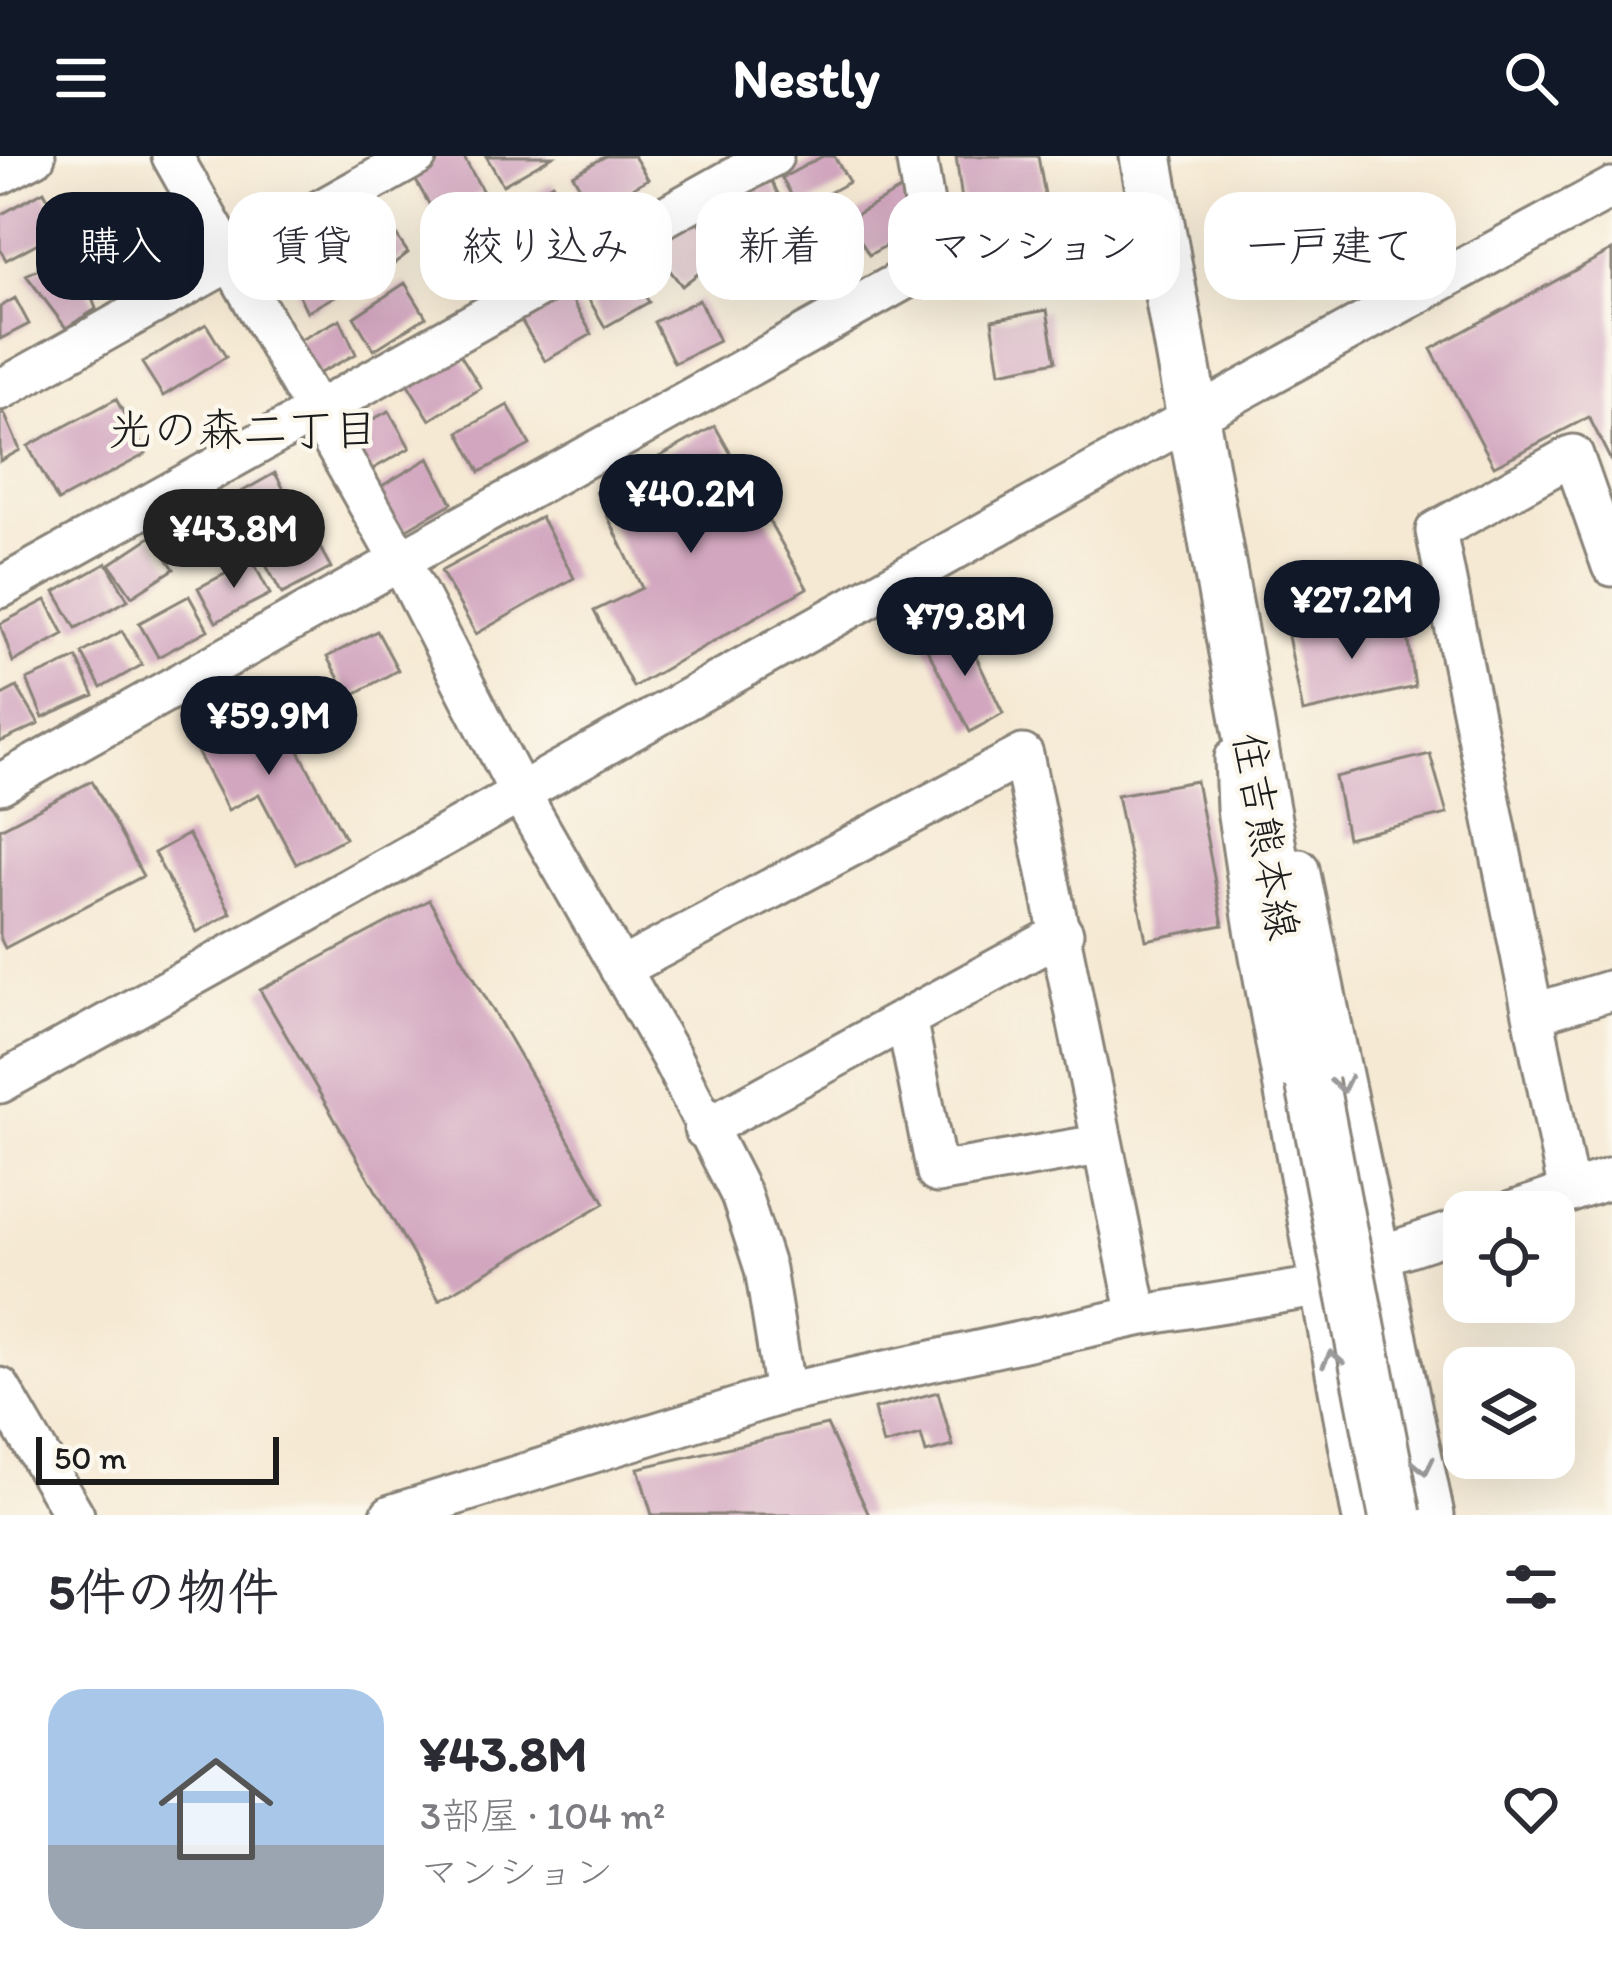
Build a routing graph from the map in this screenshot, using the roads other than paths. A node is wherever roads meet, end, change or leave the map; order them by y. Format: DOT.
graph roads {
  1 [pos="35,156"];
  2 [pos="172,156"];
  3 [pos="417,156"];
  4 [pos="772,156"];
  5 [pos="916,156"];
  6 [pos="1146,156"];
  7 [pos="0,174"];
  8 [pos="1612,188"];
  9 [pos="353,192"];
  10 [pos="228,258"];
  11 [pos="228,263"];
  12 [pos="252,300"];
  13 [pos="0,390"];
  14 [pos="317,412"];
  15 [pos="1192,414"];
  16 [pos="402,564"];
  17 [pos="1612,566"];
  18 [pos="0,588"];
  19 [pos="1232,646"];
  20 [pos="0,784"];
  21 [pos="521,795"];
  22 [pos="1063,934"];
  23 [pos="620,969"];
  24 [pos="1612,990"];
  25 [pos="1533,1014"];
  26 [pos="907,1023"];
  27 [pos="0,1083"];
  28 [pos="704,1129"];
  29 [pos="1099,1145"];
  30 [pos="1612,1178"];
  31 [pos="1568,1191"];
  32 [pos="1571,1191"];
  33 [pos="1443,1235"];
  34 [pos="1379,1256"];
  35 [pos="1318,1287"];
  36 [pos="1138,1316"];
  37 [pos="0,1388"];
  38 [pos="785,1393"];
  39 [pos="74,1515"];
  40 [pos="391,1515"];
  41 [pos="1362,1515"];
  42 [pos="1395,1515"];
  43 [pos="1434,1515"];
  1 -- 7 [label="street"];
  2 -- 10 [label="street"];
  3 -- 9 [label="street"];
  4 -- 14 [label="street"];
  5 -- 16 [label="street"];
  6 -- 15 [label="main road, 住吉熊本線"];
  8 -- 15 [label="street"];
  11 -- 13 [label="street"];
  12 -- 14 [label="street"];
  14 -- 16 [label="street"];
  14 -- 18 [label="street"];
  15 -- 19 [label="main road, 住吉熊本線"];
  15 -- 21 [label="street"];
  16 -- 20 [label="street"];
  16 -- 21 [label="street"];
  17 -- 25 [label="street"];
  19 -- 34 [label="street, one-way"];
  19 -- 35 [label="street"];
  19 -- 42 [label="main road, 住吉熊本線, bridge"];
  21 -- 23 [label="street"];
  21 -- 27 [label="street"];
  22 -- 23 [label="street"];
  22 -- 26 [label="street"];
  22 -- 29 [label="street"];
  23 -- 28 [label="street"];
  24 -- 25 [label="street"];
  25 -- 31 [label="street"];
  26 -- 28 [label="street"];
  26 -- 29 [label="street"];
  28 -- 38 [label="street"];
  29 -- 36 [label="street"];
  30 -- 32 [label="street"];
  33 -- 34 [label="street"];
  34 -- 35 [label="street"];
  34 -- 43 [label="street, one-way"];
  35 -- 36 [label="street"];
  41 -- 35 [label="street, one-way"];
  36 -- 38 [label="street"];
  37 -- 39 [label="street"];
  38 -- 40 [label="street"];
}
